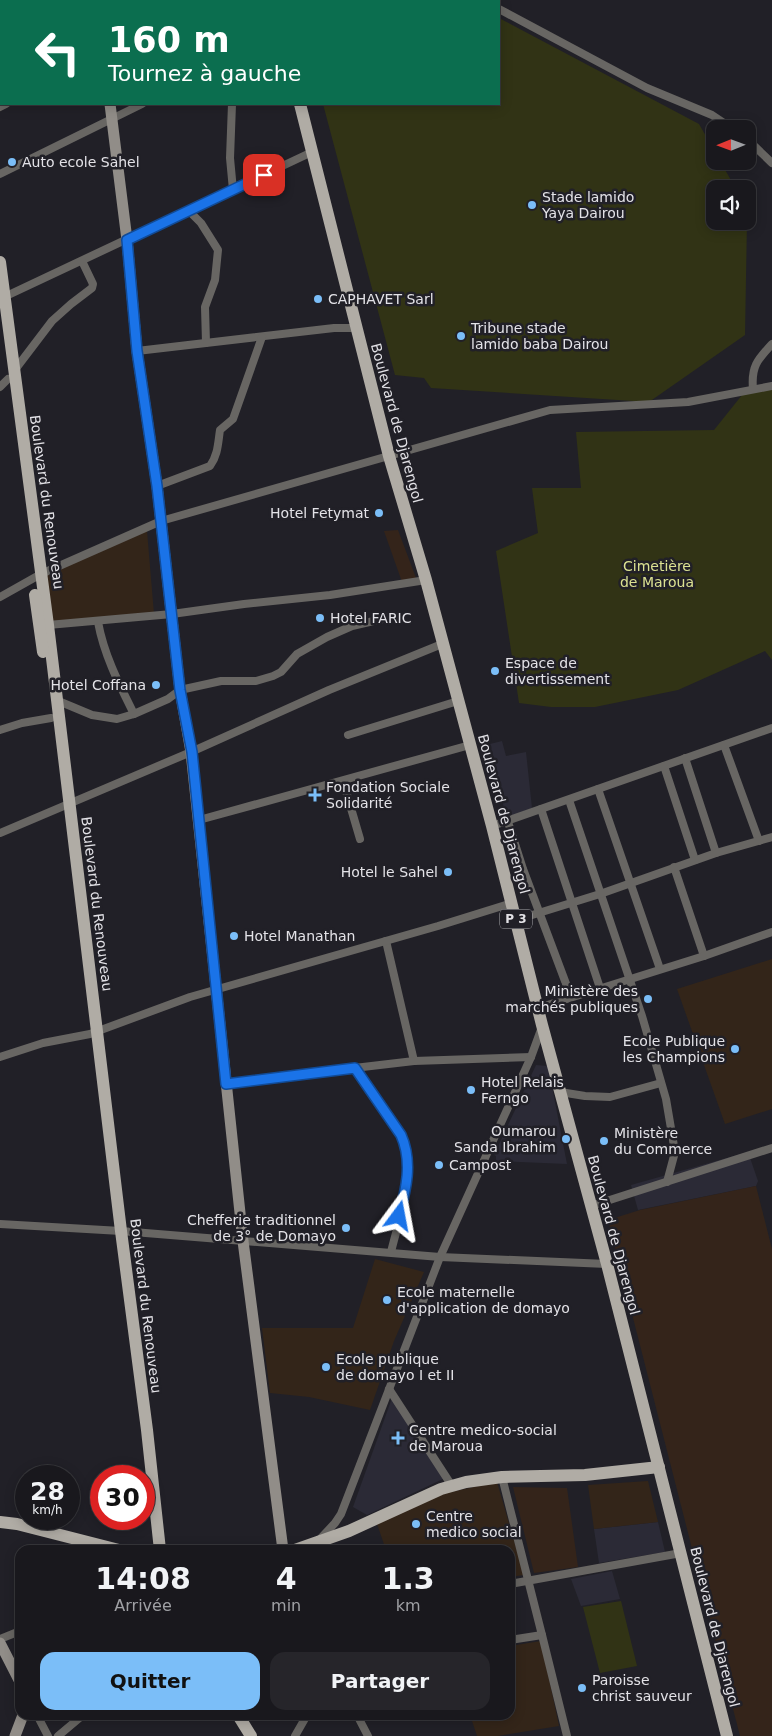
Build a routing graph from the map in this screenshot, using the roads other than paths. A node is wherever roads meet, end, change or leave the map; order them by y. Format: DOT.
graph roads {
  1 [pos="500,10"];
  2 [pos="110,105"];
  3 [pos="140,105"];
  4 [pos="232,105"];
  5 [pos="300,105"];
  6 [pos="112,119"];
  7 [pos="720,120"];
  8 [pos="756,148"];
  9 [pos="312,152"];
  10 [pos="772,163"];
  11 [pos="0,174"];
  12 [pos="233,190"];
  13 [pos="189,211"];
  14 [pos="127,240"];
  15 [pos="82,261"];
  16 [pos="0,262"];
  17 [pos="2,298"];
  18 [pos="0,315"];
  19 [pos="356,328"];
  20 [pos="262,337"];
  21 [pos="206,343"];
  22 [pos="772,344"];
  23 [pos="137,351"];
  24 [pos="7,379"];
  25 [pos="772,386"];
  26 [pos="753,390"];
  27 [pos="390,456"];
  28 [pos="157,486"];
  29 [pos="161,520"];
  30 [pos="37,576"];
  31 [pos="426,580"];
  32 [pos="0,597"];
  33 [pos="172,614"];
  34 [pos="391,617"];
  35 [pos="98,622"];
  36 [pos="48,625"];
  37 [pos="442,644"];
  38 [pos="180,690"];
  39 [pos="56,700"];
  40 [pos="458,700"];
  41 [pos="134,714"];
  42 [pos="51,718"];
  43 [pos="772,728"];
  44 [pos="0,730"];
  45 [pos="348,735"];
  46 [pos="470,744"];
  47 [pos="724,745"];
  48 [pos="192,752"];
  49 [pos="685,758"];
  50 [pos="664,766"];
  51 [pos="343,781"];
  52 [pos="598,789"];
  53 [pos="569,800"];
  54 [pos="65,805"];
  55 [pos="541,810"];
  56 [pos="199,820"];
  57 [pos="508,822"];
  58 [pos="492,826"];
  59 [pos="0,833"];
  60 [pos="772,837"];
  61 [pos="360,840"];
  62 [pos="759,841"];
  63 [pos="716,853"];
  64 [pos="695,860"];
  65 [pos="674,867"];
  66 [pos="629,883"];
  67 [pos="600,894"];
  68 [pos="512,903"];
  69 [pos="572,903"];
  70 [pos="540,913"];
  71 [pos="516,920"];
  72 [pos="772,932"];
  73 [pos="386,941"];
  74 [pos="704,956"];
  75 [pos="660,969"];
  76 [pos="629,979"];
  77 [pos="600,988"];
  78 [pos="215,990"];
  79 [pos="571,997"];
  80 [pos="538,1008"];
  81 [pos="542,1025"];
  82 [pos="94,1032"];
  83 [pos="0,1057"];
  84 [pos="531,1057"];
  85 [pos="414,1061"];
  86 [pos="355,1068"];
  87 [pos="661,1082"];
  88 [pos="226,1084"];
  89 [pos="560,1092"];
  90 [pos="772,1148"];
  91 [pos="667,1182"];
  92 [pos="591,1206"];
  93 [pos="0,1224"];
  94 [pos="117,1231"];
  95 [pos="243,1240"];
  96 [pos="390,1252"];
  97 [pos="440,1257"];
  98 [pos="607,1264"];
  99 [pos="389,1390"];
  100 [pos="659,1467"];
  101 [pos="502,1478"];
  102 [pos="452,1486"];
  103 [pos="0,1522"];
  104 [pos="99,1545"];
  105 [pos="153,1545"];
  106 [pos="159,1545"];
  107 [pos="282,1545"];
  108 [pos="314,1545"];
  109 [pos="681,1553"];
  110 [pos="529,1581"];
  111 [pos="515,1583"];
  112 [pos="15,1634"];
  113 [pos="542,1635"];
  114 [pos="515,1639"];
  115 [pos="0,1641"];
  116 [pos="15,1672"];
  117 [pos="21,1720"];
  118 [pos="40,1720"];
  119 [pos="77,1720"];
  120 [pos="241,1720"];
  121 [pos="304,1720"];
  122 [pos="360,1720"];
  123 [pos="15,1736"];
  124 [pos="48,1736"];
  125 [pos="58,1736"];
  126 [pos="251,1736"];
  127 [pos="295,1736"];
  128 [pos="368,1736"];
  129 [pos="567,1736"];
  130 [pos="727,1736"];
  1 -- 7 [label="street"];
  2 -- 6 [label="main road"];
  3 -- 6 [label="street"];
  4 -- 12 [label="street"];
  5 -- 9 [label="main road, Boulevard de Djarengol / P 3"];
  6 -- 11 [label="street"];
  6 -- 14 [label="main road"];
  8 -- 10 [label="street"];
  9 -- 12 [label="street"];
  9 -- 19 [label="main road, Boulevard de Djarengol / P 3"];
  12 -- 13 [label="street"];
  13 -- 14 [label="street"];
  13 -- 21 [label="street"];
  14 -- 15 [label="street"];
  14 -- 23 [label="main road"];
  15 -- 17 [label="street"];
  15 -- 24 [label="street"];
  16 -- 17 [label="main road, Boulevard du Renouveau"];
  17 -- 24 [label="main road, Boulevard du Renouveau"];
  18 -- 24 [label="main road, Boulevard du Renouveau"];
  19 -- 20 [label="street"];
  19 -- 27 [label="main road, Boulevard de Djarengol / P 3"];
  20 -- 21 [label="street"];
  20 -- 28 [label="street"];
  21 -- 23 [label="street"];
  22 -- 26 [label="street"];
  23 -- 28 [label="main road"];
  24 -- 30 [label="main road, Boulevard du Renouveau"];
  25 -- 26 [label="street"];
  26 -- 27 [label="street"];
  27 -- 29 [label="street"];
  27 -- 31 [label="main road, Boulevard de Djarengol / P 3"];
  28 -- 29 [label="main road"];
  29 -- 30 [label="street"];
  29 -- 33 [label="main road"];
  30 -- 32 [label="street"];
  30 -- 36 [label="main road, Boulevard du Renouveau"];
  30 -- 42 [label="main road, Boulevard du Renouveau"];
  31 -- 33 [label="street"];
  31 -- 37 [label="main road, Boulevard de Djarengol / P 3"];
  33 -- 35 [label="street"];
  33 -- 38 [label="main road"];
  34 -- 38 [label="street"];
  35 -- 36 [label="street"];
  35 -- 41 [label="street"];
  36 -- 39 [label="main road, Boulevard du Renouveau"];
  37 -- 40 [label="main road, Boulevard de Djarengol / P 3"];
  37 -- 48 [label="street"];
  38 -- 41 [label="street"];
  38 -- 48 [label="main road"];
  39 -- 41 [label="street"];
  39 -- 54 [label="main road, Boulevard du Renouveau"];
  40 -- 45 [label="street"];
  40 -- 46 [label="main road, Boulevard de Djarengol / P 3"];
  42 -- 44 [label="street"];
  42 -- 54 [label="main road, Boulevard du Renouveau"];
  43 -- 47 [label="street"];
  46 -- 51 [label="street"];
  46 -- 58 [label="main road, Boulevard de Djarengol / P 3"];
  47 -- 49 [label="street"];
  47 -- 62 [label="street"];
  48 -- 54 [label="street"];
  48 -- 56 [label="main road"];
  49 -- 50 [label="street"];
  49 -- 63 [label="street"];
  50 -- 52 [label="street"];
  50 -- 64 [label="street"];
  51 -- 56 [label="street"];
  51 -- 61 [label="street"];
  52 -- 53 [label="street"];
  52 -- 66 [label="street"];
  53 -- 55 [label="street"];
  53 -- 67 [label="street"];
  54 -- 59 [label="street"];
  54 -- 82 [label="main road, Boulevard du Renouveau"];
  55 -- 57 [label="street"];
  55 -- 69 [label="street"];
  56 -- 78 [label="main road"];
  57 -- 58 [label="street"];
  57 -- 70 [label="street"];
  58 -- 68 [label="main road, Boulevard de Djarengol / P 3"];
  60 -- 62 [label="street"];
  62 -- 63 [label="street"];
  63 -- 64 [label="street"];
  64 -- 65 [label="street"];
  65 -- 66 [label="street"];
  65 -- 74 [label="street"];
  66 -- 67 [label="street"];
  66 -- 75 [label="street"];
  67 -- 69 [label="street"];
  67 -- 76 [label="street"];
  68 -- 71 [label="main road, Boulevard de Djarengol / P 3"];
  68 -- 73 [label="street"];
  69 -- 70 [label="street"];
  69 -- 77 [label="street"];
  70 -- 71 [label="street"];
  70 -- 79 [label="street"];
  71 -- 80 [label="main road, Boulevard de Djarengol / P 3"];
  72 -- 74 [label="street"];
  73 -- 78 [label="street"];
  73 -- 85 [label="street"];
  74 -- 75 [label="street"];
  75 -- 76 [label="street"];
  76 -- 77 [label="street"];
  76 -- 87 [label="street"];
  77 -- 79 [label="street"];
  78 -- 82 [label="street"];
  78 -- 88 [label="main road"];
  79 -- 80 [label="street"];
  80 -- 81 [label="main road, Boulevard de Djarengol / P 3"];
  81 -- 84 [label="street"];
  81 -- 89 [label="main road, Boulevard de Djarengol / P 3"];
  82 -- 83 [label="street"];
  82 -- 94 [label="main road, Boulevard du Renouveau"];
  84 -- 85 [label="street"];
  84 -- 97 [label="street"];
  85 -- 86 [label="street"];
  86 -- 88 [label="street"];
  86 -- 96 [label="street"];
  87 -- 89 [label="street"];
  87 -- 91 [label="street"];
  88 -- 95 [label="main road"];
  89 -- 92 [label="main road, Boulevard de Djarengol / P 3"];
  90 -- 91 [label="street"];
  91 -- 92 [label="street"];
  92 -- 98 [label="main road, Boulevard de Djarengol / P 3"];
  93 -- 94 [label="street"];
  94 -- 95 [label="street"];
  94 -- 105 [label="main road, Boulevard du Renouveau"];
  94 -- 106 [label="main road, Boulevard du Renouveau"];
  95 -- 96 [label="street"];
  95 -- 107 [label="main road"];
  96 -- 97 [label="street"];
  97 -- 98 [label="street"];
  97 -- 99 [label="street"];
  98 -- 100 [label="main road, Boulevard de Djarengol / P 3"];
  99 -- 102 [label="street"];
  99 -- 108 [label="street"];
  100 -- 101 [label="main road"];
  100 -- 109 [label="main road, Boulevard de Djarengol / P 3"];
  101 -- 102 [label="main road"];
  101 -- 110 [label="street"];
  102 -- 108 [label="main road"];
  103 -- 104 [label="main road"];
  109 -- 110 [label="street"];
  109 -- 130 [label="main road, Boulevard de Djarengol / P 3"];
  110 -- 111 [label="street"];
  110 -- 113 [label="street"];
  112 -- 115 [label="street"];
  113 -- 114 [label="street"];
  113 -- 129 [label="street"];
  115 -- 116 [label="main road"];
  117 -- 123 [label="main road"];
  118 -- 124 [label="street"];
  119 -- 125 [label="street"];
  120 -- 126 [label="main road"];
  121 -- 127 [label="street"];
  122 -- 128 [label="street"];
}
